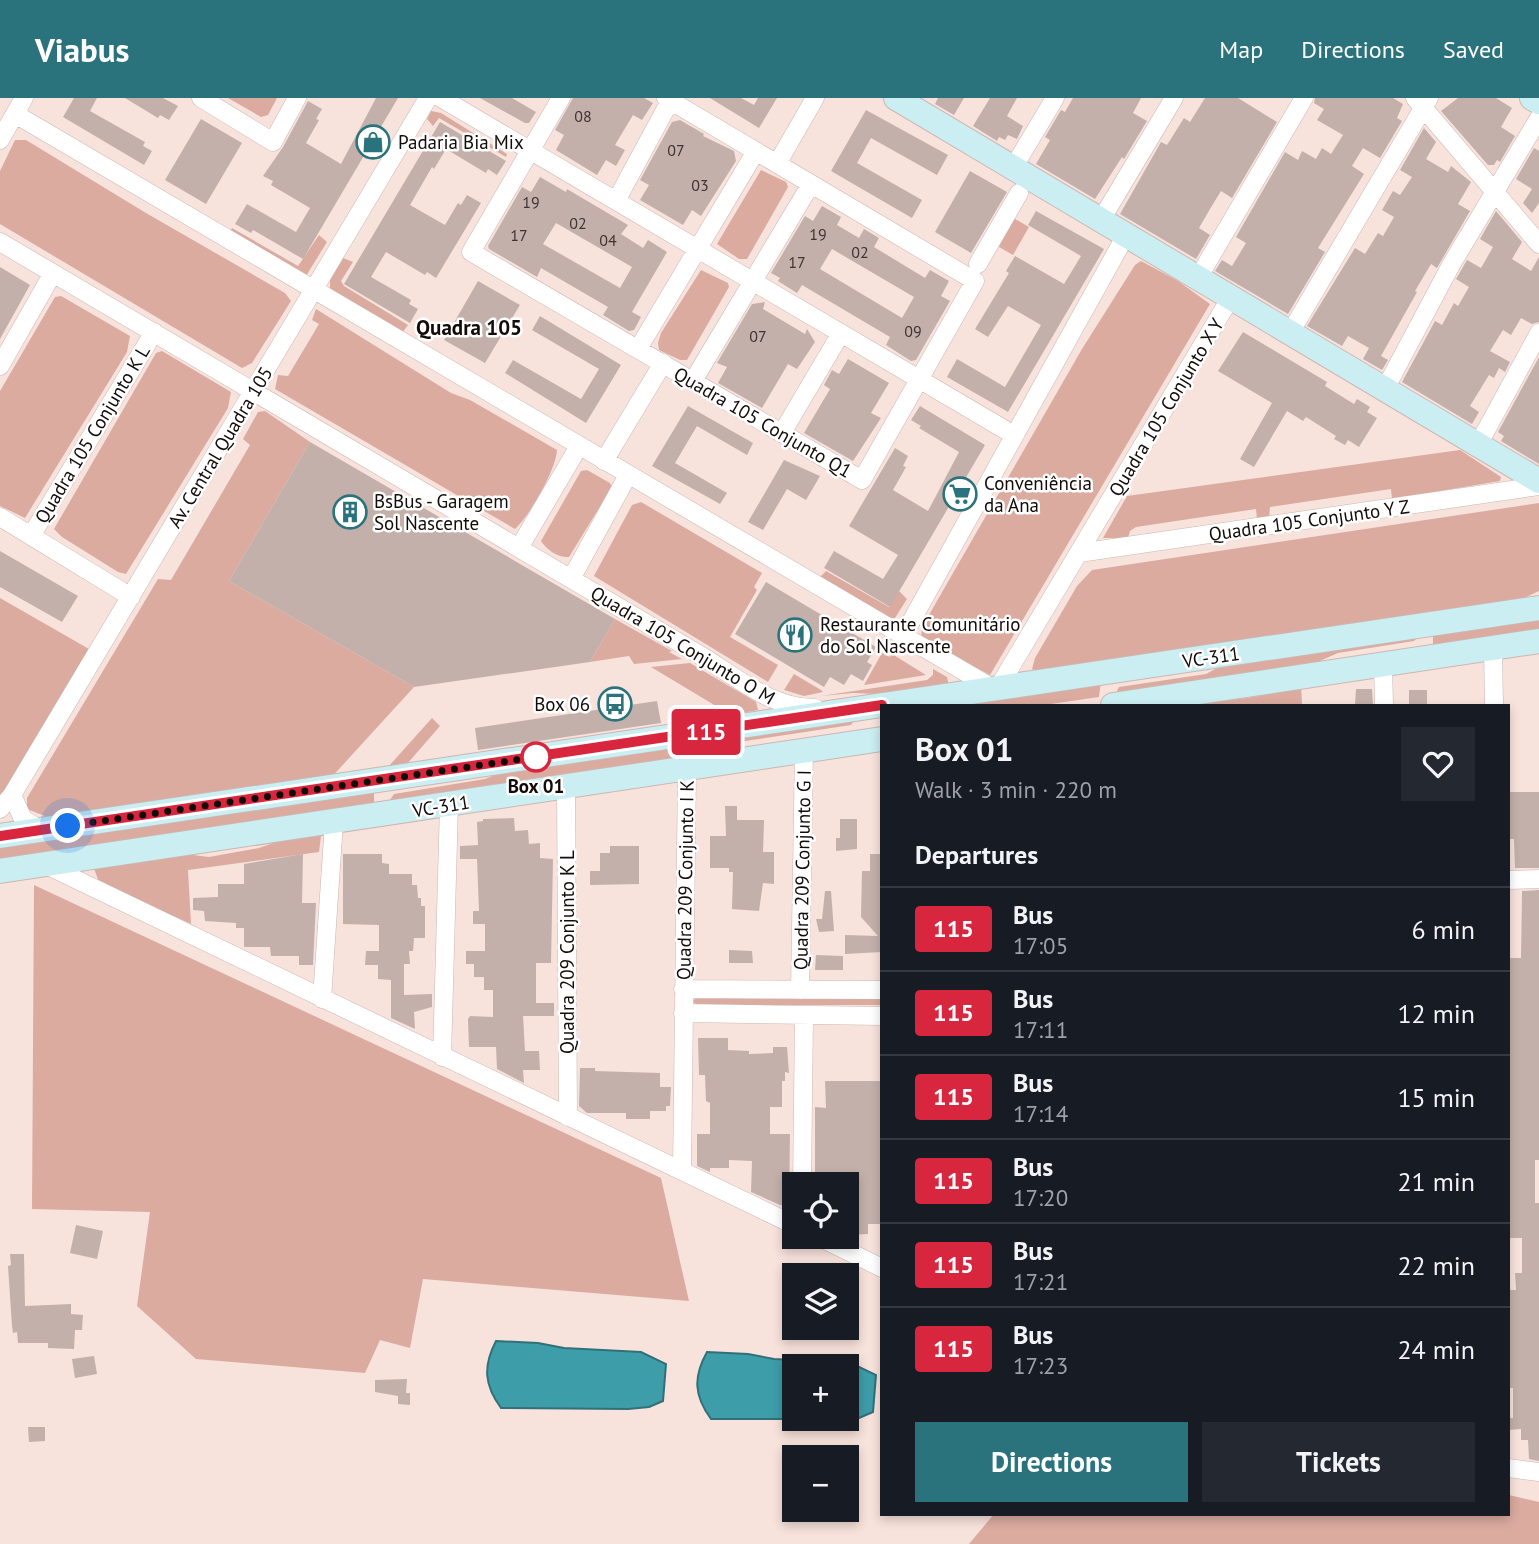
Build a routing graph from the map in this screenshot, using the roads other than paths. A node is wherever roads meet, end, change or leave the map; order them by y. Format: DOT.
graph roads {
  1 [pos="24,98"];
  2 [pos="201,98"];
  3 [pos="296,98"];
  4 [pos="428,98"];
  5 [pos="441,98"];
  6 [pos="561,98"];
  7 [pos="815,98"];
  8 [pos="896,98"];
  9 [pos="1055,98"];
  10 [pos="1174,98"];
  11 [pos="1304,98"];
  12 [pos="1532,98"];
  13 [pos="668,99"];
  14 [pos="1422,101"];
  15 [pos="1539,102"];
  16 [pos="922,105"];
  17 [pos="15,114"];
  18 [pos="1539,118"];
  19 [pos="0,140"];
  20 [pos="530,151"];
  21 [pos="756,151"];
  22 [pos="777,164"];
  23 [pos="1013,168"];
  24 [pos="811,184"];
  25 [pos="1495,191"];
  26 [pos="1019,193"];
  27 [pos="616,201"];
  28 [pos="1101,220"];
  29 [pos="1126,235"];
  30 [pos="0,242"];
  31 [pos="1539,244"];
  32 [pos="698,249"];
  33 [pos="53,273"];
  34 [pos="976,273"];
  35 [pos="1198,278"];
  36 [pos="753,281"];
  37 [pos="313,290"];
  38 [pos="1231,298"];
  39 [pos="154,332"];
  40 [pos="841,333"];
  41 [pos="1290,333"];
  42 [pos="1539,333"];
  43 [pos="638,349"];
  44 [pos="663,363"];
  45 [pos="0,366"];
  46 [pos="919,379"];
  47 [pos="693,381"];
  48 [pos="1385,389"];
  49 [pos="253,391"];
  50 [pos="782,433"];
  51 [pos="1014,435"];
  52 [pos="1478,445"];
  53 [pos="579,446"];
  54 [pos="604,461"];
  55 [pos="628,475"];
  56 [pos="1539,484"];
  57 [pos="0,517"];
  58 [pos="31,536"];
  59 [pos="520,548"];
  60 [pos="1079,553"];
  61 [pos="571,579"];
  62 [pos="131,597"];
  63 [pos="1539,608"];
  64 [pos="1410,627"];
  65 [pos="903,636"];
  66 [pos="1539,641"];
  67 [pos="1493,648"];
  68 [pos="1207,657"];
  69 [pos="1384,665"];
  70 [pos="952,666"];
  71 [pos="1312,676"];
  72 [pos="996,689"];
  73 [pos="954,695"];
  74 [pos="774,701"];
  75 [pos="1160,702"];
  76 [pos="889,704"];
  77 [pos="1119,704"];
  78 [pos="1384,704"];
  79 [pos="1494,704"];
  80 [pos="880,705"];
  81 [pos="880,705"];
  82 [pos="853,710"];
  83 [pos="762,723"];
  84 [pos="880,739"];
  85 [pos="812,749"];
  86 [pos="687,770"];
  87 [pos="422,774"];
  88 [pos="566,788"];
  89 [pos="12,795"];
  90 [pos="449,805"];
  91 [pos="0,809"];
  92 [pos="399,813"];
  93 [pos="334,822"];
  94 [pos="41,830"];
  95 [pos="0,836"];
  96 [pos="44,864"];
  97 [pos="0,871"];
  98 [pos="1510,880"];
  99 [pos="1539,880"];
  100 [pos="683,989"];
  101 [pos="800,990"];
  102 [pos="880,990"];
  103 [pos="322,999"];
  104 [pos="683,1013"];
  105 [pos="804,1016"];
  106 [pos="880,1016"];
  107 [pos="442,1057"];
  108 [pos="568,1117"];
  109 [pos="682,1170"];
  110 [pos="802,1172"];
  111 [pos="782,1219"];
  112 [pos="843,1249"];
  113 [pos="880,1267"];
  114 [pos="1510,1468"];
  115 [pos="1539,1472"];
  1 -- 17 [label="street"];
  2 -- 3 [label="street"];
  4 -- 37 [label="street, Av. Central Quadra 105"];
  5 -- 20 [label="street"];
  6 -- 20 [label="street"];
  7 -- 22 [label="street"];
  8 -- 16 [label="main road"];
  9 -- 23 [label="street"];
  10 -- 28 [label="street"];
  11 -- 35 [label="street"];
  12 -- 15 [label="main road"];
  13 -- 21 [label="street"];
  13 -- 27 [label="street"];
  14 -- 25 [label="street"];
  14 -- 41 [label="street"];
  16 -- 23 [label="main road"];
  17 -- 19 [label="street"];
  17 -- 37 [label="street"];
  18 -- 25 [label="street"];
  20 -- 27 [label="street"];
  20 -- 43 [label="street, Quadra 105 Conjunto Q1"];
  21 -- 22 [label="street"];
  21 -- 32 [label="street"];
  22 -- 24 [label="street"];
  23 -- 28 [label="main road"];
  24 -- 34 [label="street"];
  24 -- 36 [label="street"];
  25 -- 31 [label="street"];
  25 -- 48 [label="street"];
  26 -- 34 [label="street"];
  27 -- 32 [label="street"];
  28 -- 29 [label="main road"];
  29 -- 35 [label="main road"];
  29 -- 51 [label="street"];
  30 -- 33 [label="street, Quadra 105 Conjunto O M"];
  32 -- 36 [label="street"];
  32 -- 43 [label="street"];
  33 -- 39 [label="street, Quadra 105 Conjunto O M"];
  33 -- 45 [label="street"];
  34 -- 46 [label="street"];
  35 -- 38 [label="main road"];
  36 -- 40 [label="street"];
  36 -- 47 [label="street"];
  37 -- 49 [label="street, Av. Central Quadra 105"];
  37 -- 53 [label="street"];
  38 -- 41 [label="main road"];
  38 -- 60 [label="street, Quadra 105 Conjunto X Y"];
  39 -- 49 [label="street, Quadra 105 Conjunto O M"];
  39 -- 58 [label="street, Quadra 105 Conjunto K L"];
  40 -- 46 [label="street"];
  40 -- 50 [label="street"];
  41 -- 48 [label="main road"];
  42 -- 52 [label="street"];
  43 -- 44 [label="street, Quadra 105 Conjunto Q1"];
  44 -- 47 [label="street, Quadra 105 Conjunto Q1"];
  44 -- 54 [label="street"];
  46 -- 50 [label="street, Quadra 105 Conjunto Q1"];
  46 -- 51 [label="street"];
  47 -- 50 [label="street, Quadra 105 Conjunto Q1"];
  48 -- 52 [label="main road"];
  49 -- 59 [label="street, Quadra 105 Conjunto O M"];
  49 -- 62 [label="street, Av. Central Quadra 105"];
  51 -- 65 [label="street"];
  52 -- 56 [label="main road"];
  53 -- 54 [label="street"];
  53 -- 59 [label="street"];
  54 -- 55 [label="street"];
  55 -- 61 [label="street"];
  55 -- 65 [label="street"];
  56 -- 60 [label="street, Quadra 105 Conjunto Y Z"];
  57 -- 58 [label="street"];
  58 -- 62 [label="street"];
  59 -- 61 [label="street, Quadra 105 Conjunto O M"];
  60 -- 72 [label="street, Quadra 105 Conjunto X Y"];
  61 -- 74 [label="street, Quadra 105 Conjunto O M"];
  62 -- 89 [label="street, Av. Central Quadra 105"];
  63 -- 64 [label="main road, VC-311"];
  64 -- 68 [label="main road, VC-311"];
  64 -- 71 [label="main road"];
  65 -- 70 [label="street"];
  66 -- 67 [label="main road, VC-311"];
  67 -- 69 [label="main road, VC-311"];
  67 -- 79 [label="street"];
  68 -- 72 [label="main road, VC-311"];
  68 -- 77 [label="main road"];
  69 -- 71 [label="main road, VC-311"];
  69 -- 78 [label="street"];
  70 -- 72 [label="street"];
  70 -- 73 [label="street"];
  71 -- 75 [label="main road, VC-311"];
  72 -- 73 [label="main road, VC-311"];
  73 -- 76 [label="main road, VC-311"];
  74 -- 80 [label="street, Quadra 105 Conjunto O M"];
  74 -- 83 [label="street"];
  75 -- 77 [label="main road, VC-311"];
  81 -- 82 [label="main road, VC-311"];
  82 -- 83 [label="main road, VC-311"];
  82 -- 85 [label="main road"];
  83 -- 87 [label="main road, VC-311"];
  84 -- 85 [label="main road, VC-311"];
  85 -- 86 [label="main road, VC-311"];
  85 -- 101 [label="street, Quadra 209 Conjunto G I"];
  86 -- 88 [label="main road, VC-311"];
  86 -- 100 [label="street, Quadra 209 Conjunto I K"];
  87 -- 92 [label="main road"];
  87 -- 94 [label="main road, VC-311"];
  88 -- 90 [label="main road, VC-311"];
  88 -- 108 [label="street, Quadra 209 Conjunto K L"];
  89 -- 91 [label="street, Av. Central Quadra 105"];
  89 -- 94 [label="street"];
  90 -- 92 [label="main road, VC-311"];
  90 -- 107 [label="street"];
  92 -- 93 [label="main road, VC-311"];
  93 -- 96 [label="main road, VC-311"];
  93 -- 103 [label="street"];
  94 -- 95 [label="main road, VC-311"];
  96 -- 97 [label="main road, VC-311"];
  96 -- 103 [label="street"];
  98 -- 99 [label="street"];
  100 -- 101 [label="street"];
  100 -- 104 [label="street, Quadra 209 Conjunto I K"];
  101 -- 102 [label="street"];
  103 -- 107 [label="street"];
  104 -- 105 [label="street"];
  104 -- 109 [label="street, Quadra 209 Conjunto I K"];
  105 -- 106 [label="street"];
  105 -- 110 [label="street"];
  107 -- 108 [label="street"];
  108 -- 109 [label="street"];
  109 -- 111 [label="street"];
  112 -- 113 [label="street"];
  114 -- 115 [label="street"];
}
